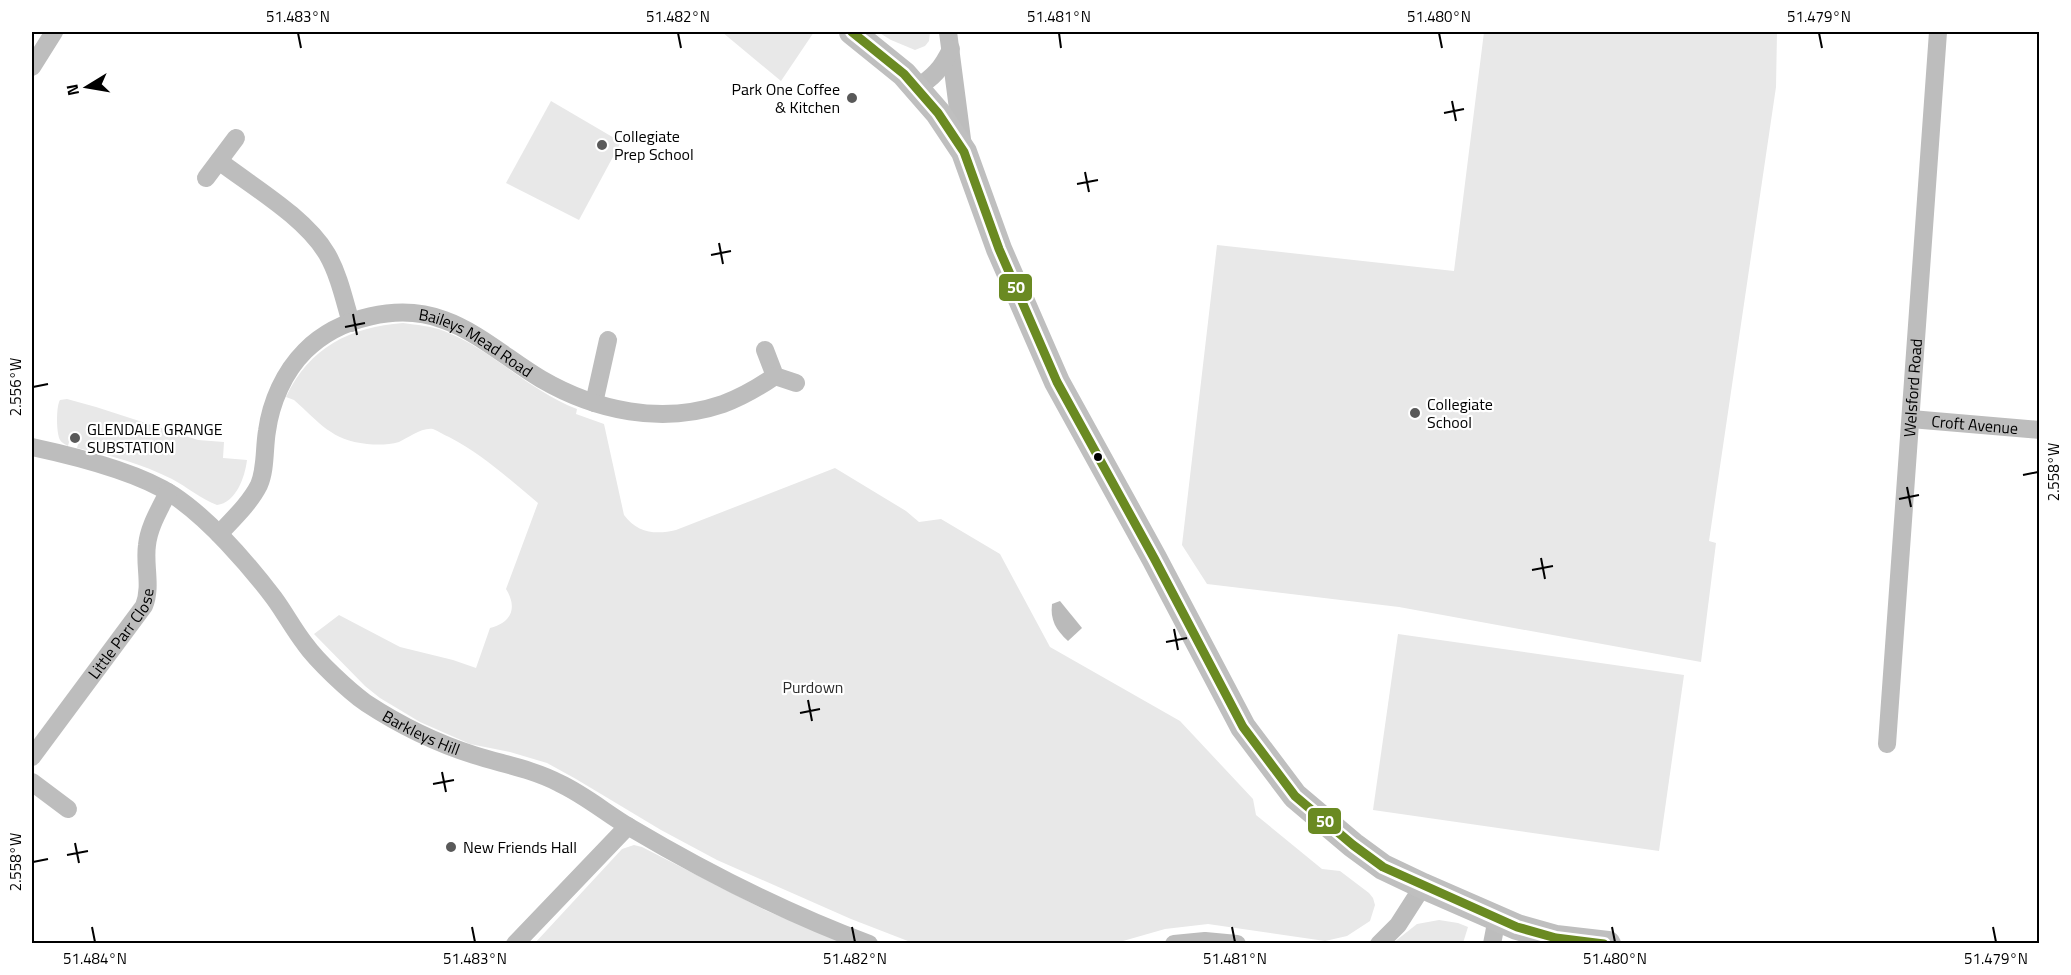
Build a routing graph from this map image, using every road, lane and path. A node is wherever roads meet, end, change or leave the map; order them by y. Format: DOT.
graph roads {
  1 [pos="54,32"];
  2 [pos="852,32"];
  3 [pos="1938,32"];
  4 [pos="949,40"];
  5 [pos="32,67"];
  6 [pos="916,88"];
  7 [pos="236,138"];
  8 [pos="964,152"];
  9 [pos="219,161"];
  10 [pos="206,178"];
  11 [pos="351,323"];
  12 [pos="608,340"];
  13 [pos="765,350"];
  14 [pos="775,376"];
  15 [pos="796,383"];
  16 [pos="594,403"];
  17 [pos="1911,419"];
  18 [pos="2040,430"];
  19 [pos="32,447"];
  20 [pos="168,492"];
  21 [pos="219,534"];
  22 [pos="1887,744"];
  23 [pos="32,757"];
  24 [pos="32,782"];
  25 [pos="68,809"];
  26 [pos="628,826"];
  27 [pos="1423,886"];
  28 [pos="1497,918"];
  29 [pos="515,944"];
  30 [pos="869,944"];
  31 [pos="1174,944"];
  32 [pos="1237,944"];
  33 [pos="1379,944"];
  34 [pos="1492,944"];
  35 [pos="1608,944"];
  1 -- 5 [label="street"];
  2 -- 6 [label="main road"];
  3 -- 17 [label="street, Welsford Road"];
  4 -- 6 [label="street"];
  4 -- 8 [label="street"];
  6 -- 8 [label="main road"];
  7 -- 9 [label="street"];
  8 -- 27 [label="main road"];
  9 -- 10 [label="street"];
  9 -- 11 [label="street"];
  11 -- 16 [label="street, Baileys Mead Road"];
  11 -- 21 [label="street, Baileys Mead Road"];
  12 -- 16 [label="street"];
  13 -- 14 [label="street"];
  14 -- 15 [label="street"];
  14 -- 16 [label="street, Baileys Mead Road"];
  17 -- 18 [label="street, Croft Avenue"];
  17 -- 22 [label="street, Welsford Road"];
  19 -- 20 [label="street, Barkleys Hill"];
  20 -- 21 [label="street, Barkleys Hill"];
  20 -- 23 [label="street, Little Parr Close"];
  21 -- 26 [label="street, Barkleys Hill"];
  24 -- 25 [label="street"];
  26 -- 29 [label="street"];
  26 -- 30 [label="street, Barkleys Hill"];
  27 -- 28 [label="main road"];
  27 -- 33 [label="street"];
  28 -- 34 [label="street"];
  28 -- 35 [label="main road"];
  31 -- 32 [label="street"];
}
